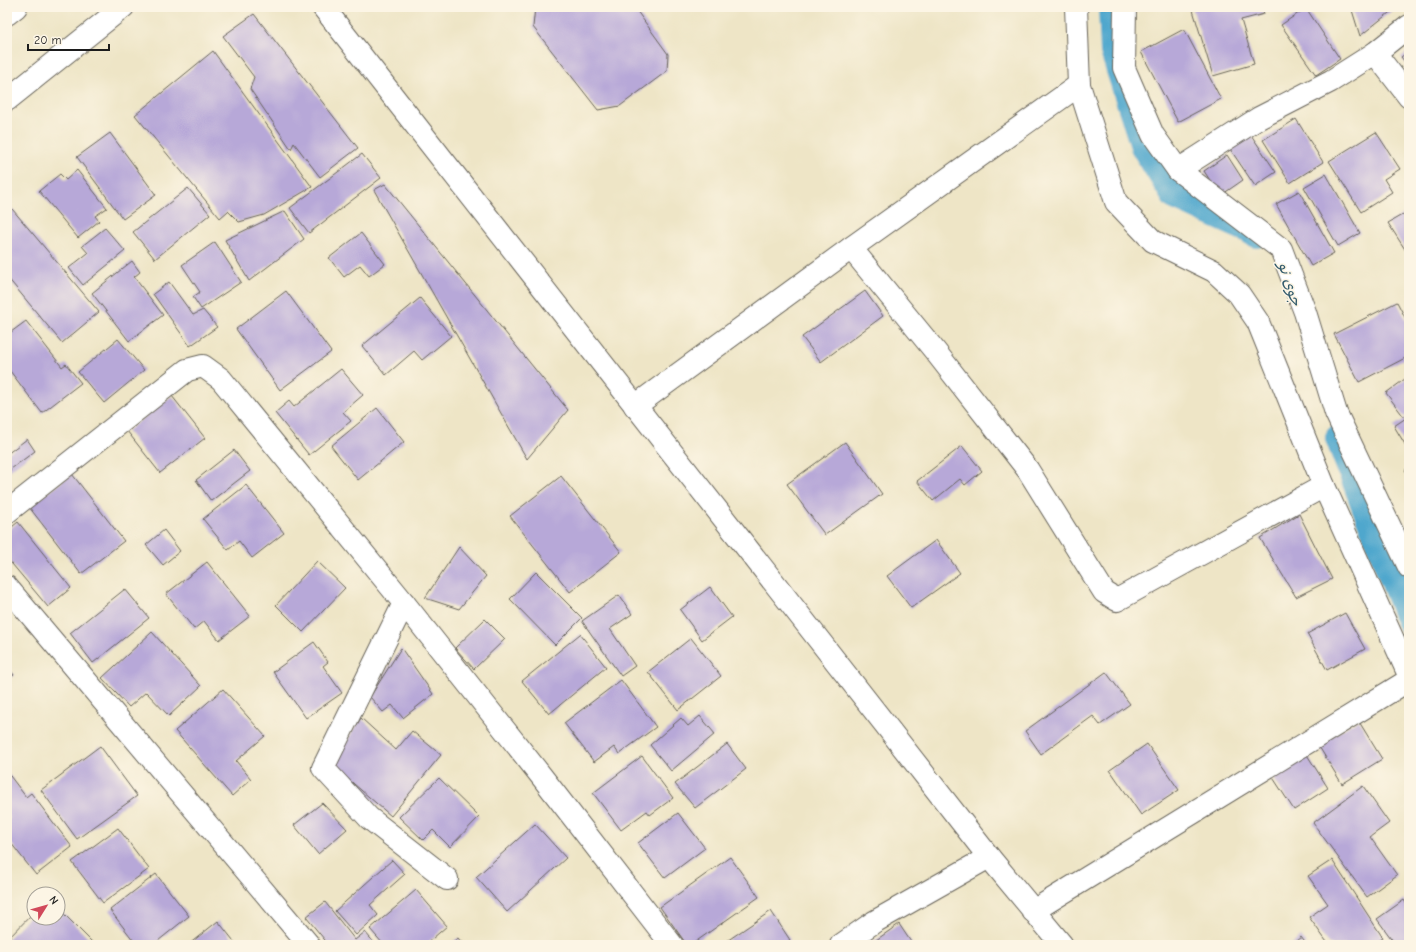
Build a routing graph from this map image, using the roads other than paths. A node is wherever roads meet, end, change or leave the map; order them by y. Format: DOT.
graph roads {
  1 [pos="16,7"];
  2 [pos="123,7"];
  3 [pos="323,7"];
  4 [pos="1076,7"];
  5 [pos="1125,7"];
  6 [pos="7,14"];
  7 [pos="1409,26"];
  8 [pos="1375,53"];
  9 [pos="1079,85"];
  10 [pos="1409,97"];
  11 [pos="7,100"];
  12 [pos="1178,170"];
  13 [pos="851,248"];
  14 [pos="635,406"];
  15 [pos="1324,486"];
  16 [pos="7,512"];
  17 [pos="1409,567"];
  18 [pos="7,587"];
  19 [pos="404,603"];
  20 [pos="1409,675"];
  21 [pos="1409,680"];
  22 [pos="989,857"];
  23 [pos="447,879"];
  24 [pos="1034,911"];
  25 [pos="309,945"];
  26 [pos="670,945"];
  27 [pos="841,945"];
  28 [pos="1062,945"];
  1 -- 6 [label="street"];
  2 -- 11 [label="street"];
  3 -- 14 [label="street"];
  4 -- 9 [label="street"];
  5 -- 12 [label="street"];
  7 -- 8 [label="street"];
  8 -- 10 [label="street"];
  8 -- 12 [label="street"];
  9 -- 13 [label="street"];
  9 -- 15 [label="street"];
  12 -- 17 [label="street"];
  13 -- 14 [label="street"];
  13 -- 15 [label="street"];
  14 -- 22 [label="street"];
  15 -- 20 [label="street"];
  16 -- 19 [label="street"];
  18 -- 25 [label="street"];
  19 -- 23 [label="street"];
  19 -- 26 [label="street"];
  21 -- 24 [label="street"];
  22 -- 24 [label="street"];
  22 -- 27 [label="street"];
  24 -- 28 [label="street"];
}
